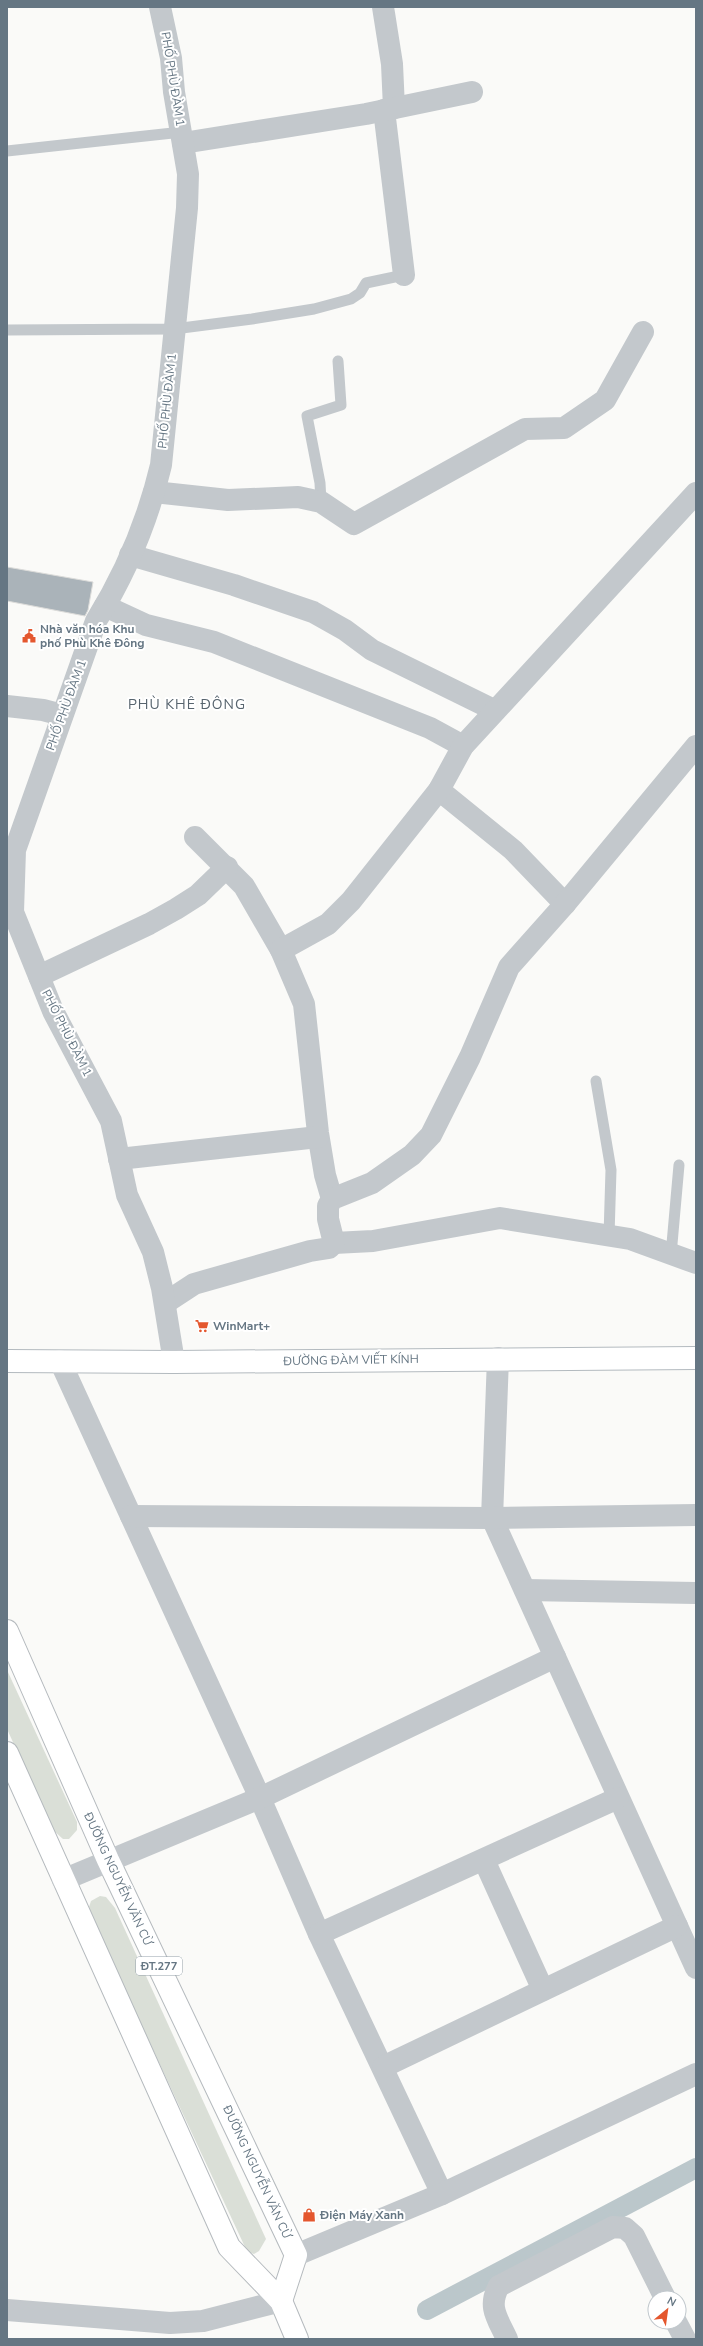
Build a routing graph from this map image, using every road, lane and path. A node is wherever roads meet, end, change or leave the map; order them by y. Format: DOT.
graph roads {
  1 [pos="160,7"];
  2 [pos="384,7"];
  3 [pos="472,92"];
  4 [pos="389,109"];
  5 [pos="183,138"];
  6 [pos="7,151"];
  7 [pos="404,275"];
  8 [pos="174,329"];
  9 [pos="7,330"];
  10 [pos="643,332"];
  11 [pos="338,361"];
  12 [pos="154,492"];
  13 [pos="696,494"];
  14 [pos="321,502"];
  15 [pos="130,555"];
  16 [pos="105,606"];
  17 [pos="7,706"];
  18 [pos="494,710"];
  19 [pos="62,715"];
  20 [pos="463,746"];
  21 [pos="696,746"];
  22 [pos="439,790"];
  23 [pos="195,838"];
  24 [pos="227,867"];
  25 [pos="565,904"];
  26 [pos="281,950"];
  27 [pos="39,976"];
  28 [pos="596,1081"];
  29 [pos="318,1138"];
  30 [pos="119,1158"];
  31 [pos="679,1165"];
  32 [pos="332,1199"];
  33 [pos="609,1236"];
  34 [pos="334,1243"];
  35 [pos="670,1255"];
  36 [pos="696,1263"];
  37 [pos="165,1304"];
  38 [pos="498,1358"];
  39 [pos="696,1358"];
  40 [pos="7,1361"];
  41 [pos="60,1361"];
  42 [pos="174,1362"];
  43 [pos="696,1515"];
  44 [pos="131,1516"];
  45 [pos="492,1518"];
  46 [pos="525,1590"];
  47 [pos="696,1593"];
  48 [pos="7,1631"];
  49 [pos="555,1657"];
  50 [pos="7,1753"];
  51 [pos="260,1798"];
  52 [pos="618,1798"];
  53 [pos="108,1860"];
  54 [pos="484,1860"];
  55 [pos="63,1880"];
  56 [pos="677,1926"];
  57 [pos="319,1934"];
  58 [pos="696,1968"];
  59 [pos="543,1990"];
  60 [pos="383,2067"];
  61 [pos="696,2074"];
  62 [pos="442,2194"];
  63 [pos="296,2255"];
  64 [pos="661,2290"];
  65 [pos="281,2301"];
  66 [pos="7,2310"];
  67 [pos="297,2339"];
  68 [pos="507,2339"];
  1 -- 5 [label="street, PHỐ PHÙ ĐÀM 1"];
  2 -- 4 [label="street"];
  3 -- 4 [label="street"];
  4 -- 5 [label="street"];
  4 -- 7 [label="street"];
  5 -- 6 [label="lane"];
  5 -- 8 [label="street, PHỐ PHÙ ĐÀM 1"];
  7 -- 8 [label="lane"];
  8 -- 9 [label="lane"];
  8 -- 12 [label="street, PHỐ PHÙ ĐÀM 1"];
  10 -- 14 [label="street"];
  11 -- 14 [label="lane"];
  12 -- 14 [label="street"];
  12 -- 15 [label="street, PHỐ PHÙ ĐÀM 1"];
  13 -- 18 [label="street"];
  15 -- 16 [label="street, PHỐ PHÙ ĐÀM 1"];
  15 -- 18 [label="street"];
  16 -- 19 [label="street, PHỐ PHÙ ĐÀM 1"];
  16 -- 20 [label="street"];
  17 -- 19 [label="street"];
  18 -- 20 [label="street"];
  19 -- 27 [label="street, PHỐ PHÙ ĐÀM 1"];
  20 -- 22 [label="street"];
  21 -- 25 [label="street"];
  22 -- 25 [label="street"];
  22 -- 26 [label="street"];
  23 -- 24 [label="street"];
  24 -- 26 [label="street"];
  24 -- 27 [label="street"];
  25 -- 32 [label="street"];
  26 -- 29 [label="street"];
  27 -- 30 [label="street, PHỐ PHÙ ĐÀM 1"];
  28 -- 33 [label="lane"];
  29 -- 30 [label="street"];
  29 -- 32 [label="street"];
  30 -- 37 [label="street, PHỐ PHÙ ĐÀM 1"];
  31 -- 35 [label="lane"];
  32 -- 34 [label="street"];
  33 -- 34 [label="street"];
  33 -- 35 [label="street"];
  34 -- 37 [label="street"];
  35 -- 36 [label="street"];
  37 -- 42 [label="street, PHỐ PHÙ ĐÀM 1"];
  38 -- 39 [label="main road, ĐƯỜNG ĐÀM VIẾT KÍNH"];
  38 -- 42 [label="main road, ĐƯỜNG ĐÀM VIẾT KÍNH"];
  38 -- 45 [label="street"];
  40 -- 41 [label="main road, ĐƯỜNG ĐÀM VIẾT KÍNH"];
  41 -- 42 [label="main road, ĐƯỜNG ĐÀM VIẾT KÍNH"];
  41 -- 44 [label="street"];
  43 -- 45 [label="street"];
  44 -- 45 [label="street"];
  44 -- 51 [label="street"];
  45 -- 46 [label="street"];
  46 -- 47 [label="street"];
  46 -- 49 [label="street"];
  48 -- 53 [label="main road, ĐƯỜNG NGUYỄN VĂN CỪ / ĐT.277"];
  49 -- 51 [label="street"];
  49 -- 52 [label="street"];
  50 -- 55 [label="main road"];
  51 -- 53 [label="street"];
  51 -- 57 [label="street"];
  52 -- 54 [label="street"];
  52 -- 56 [label="street"];
  53 -- 55 [label="street"];
  53 -- 63 [label="main road, ĐƯỜNG NGUYỄN VĂN CỪ / ĐT.277"];
  54 -- 57 [label="street"];
  54 -- 59 [label="street"];
  55 -- 65 [label="main road"];
  56 -- 58 [label="street"];
  56 -- 59 [label="street"];
  57 -- 60 [label="street"];
  59 -- 60 [label="street"];
  60 -- 62 [label="street"];
  61 -- 62 [label="street"];
  62 -- 63 [label="street"];
  63 -- 65 [label="main road"];
  64 -- 68 [label="street"];
  65 -- 66 [label="street"];
  65 -- 67 [label="main road"];
}
